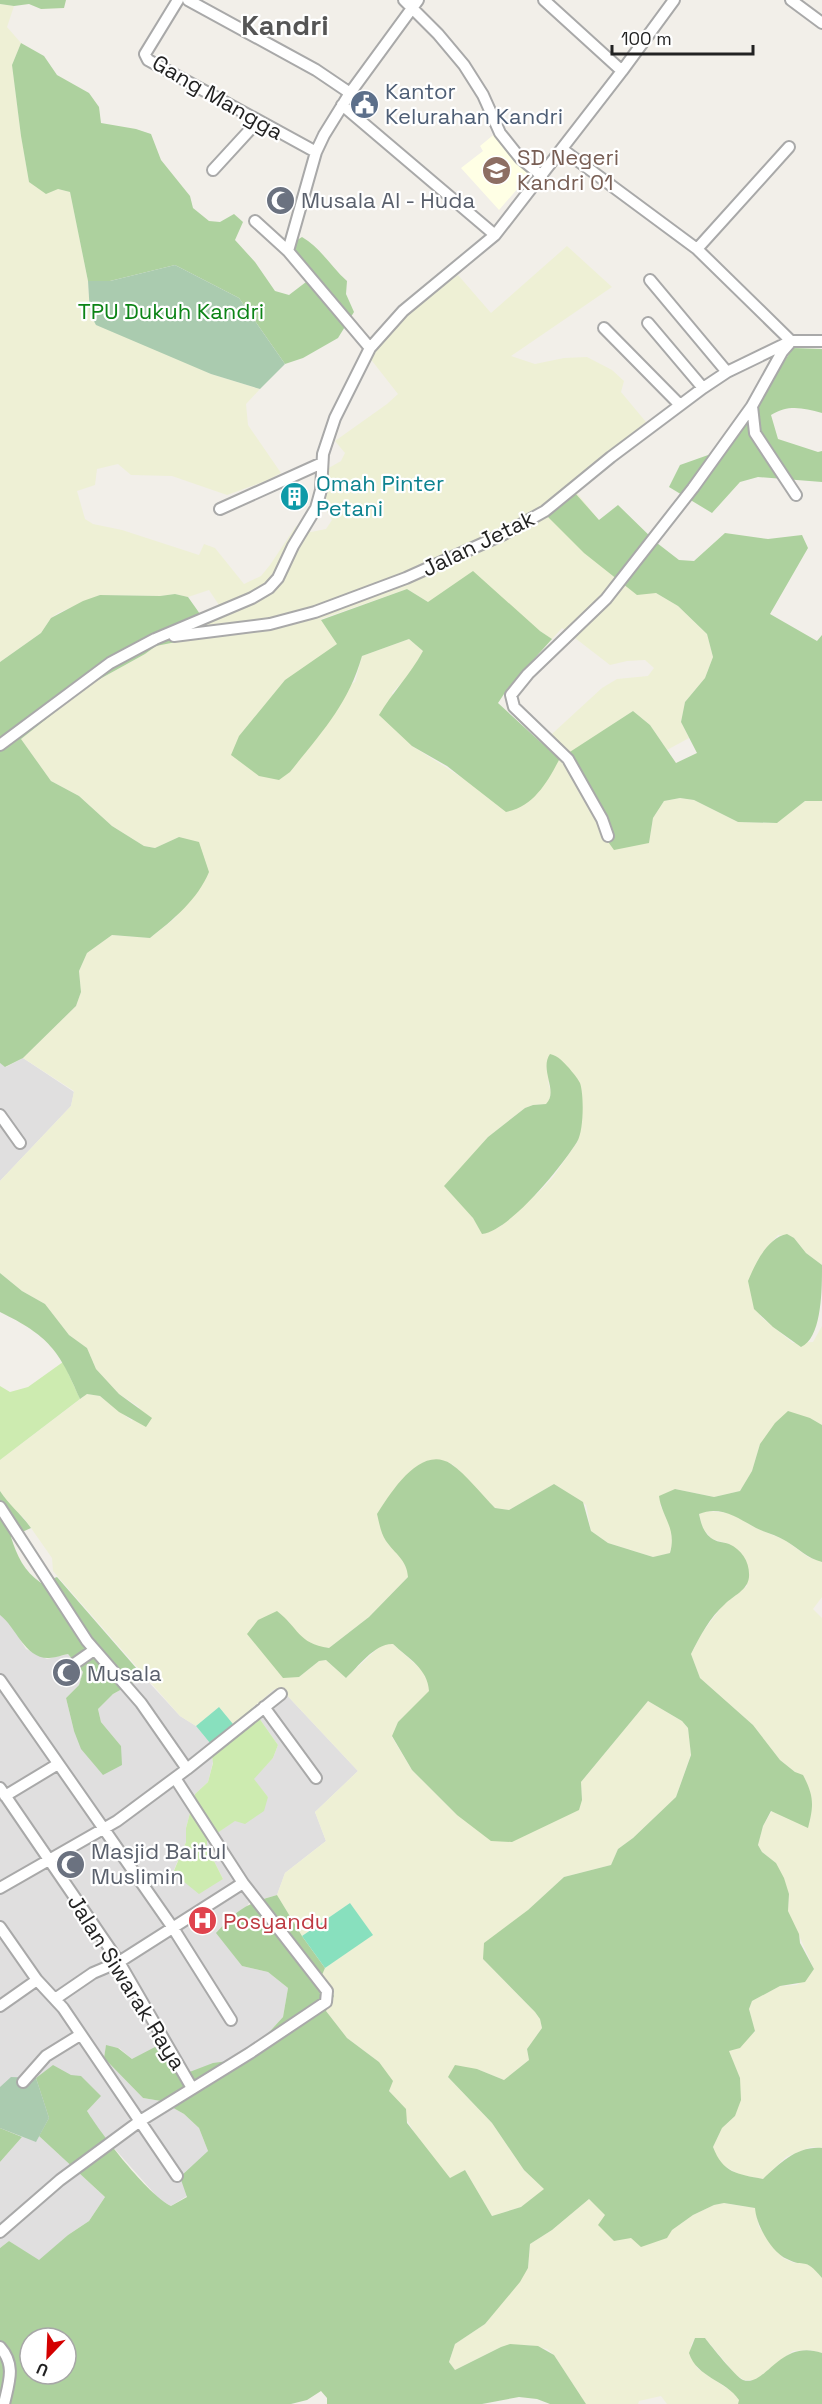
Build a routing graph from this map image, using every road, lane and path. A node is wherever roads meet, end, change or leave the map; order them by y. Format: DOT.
graph roads {
  1 [pos="178,0"];
  2 [pos="188,0"];
  3 [pos="404,0"];
  4 [pos="544,0"];
  5 [pos="674,0"];
  6 [pos="791,0"];
  7 [pos="416,4"];
  8 [pos="822,23"];
  9 [pos="622,71"];
  10 [pos="350,93"];
  11 [pos="342,105"];
  12 [pos="258,121"];
  13 [pos="789,147"];
  14 [pos="562,149"];
  15 [pos="316,152"];
  16 [pos="213,170"];
  17 [pos="542,176"];
  18 [pos="255,221"];
  19 [pos="495,235"];
  20 [pos="289,249"];
  21 [pos="697,249"];
  22 [pos="650,280"];
  23 [pos="648,323"];
  24 [pos="604,328"];
  25 [pos="791,341"];
  26 [pos="822,341"];
  27 [pos="370,348"];
  28 [pos="727,372"];
  29 [pos="703,388"];
  30 [pos="680,405"];
  31 [pos="752,406"];
  32 [pos="322,463"];
  33 [pos="796,495"];
  34 [pos="220,509"];
  35 [pos="155,639"];
  36 [pos="0,745"];
  37 [pos="608,836"];
  38 [pos="0,1115"];
  39 [pos="20,1143"];
  40 [pos="0,1507"];
  41 [pos="94,1650"];
  42 [pos="74,1664"];
  43 [pos="0,1680"];
  44 [pos="281,1694"];
  45 [pos="264,1707"];
  46 [pos="58,1764"];
  47 [pos="187,1769"];
  48 [pos="175,1778"];
  49 [pos="316,1778"];
  50 [pos="3,1792"];
  51 [pos="102,1830"];
  52 [pos="49,1861"];
  53 [pos="243,1883"];
  54 [pos="0,1888"];
  55 [pos="0,1927"];
  56 [pos="172,1928"];
  57 [pos="119,1962"];
  58 [pos="38,1980"];
  59 [pos="55,1998"];
  60 [pos="0,2006"];
  61 [pos="231,2020"];
  62 [pos="80,2035"];
  63 [pos="23,2082"];
  64 [pos="192,2088"];
  65 [pos="140,2121"];
  66 [pos="177,2176"];
  67 [pos="0,2232"];
  68 [pos="0,2346"];
  69 [pos="4,2404"];
  1 -- 12 [label="street, Gang Mangga"];
  2 -- 10 [label="street"];
  3 -- 7 [label="street"];
  4 -- 9 [label="street"];
  5 -- 9 [label="street"];
  6 -- 8 [label="street"];
  7 -- 10 [label="street"];
  7 -- 17 [label="street"];
  9 -- 14 [label="street"];
  10 -- 11 [label="street"];
  11 -- 15 [label="street"];
  11 -- 19 [label="street"];
  12 -- 15 [label="street, Gang Mangga"];
  12 -- 16 [label="street"];
  13 -- 21 [label="street"];
  14 -- 17 [label="street"];
  14 -- 21 [label="street"];
  15 -- 20 [label="street"];
  17 -- 19 [label="street"];
  18 -- 20 [label="street"];
  19 -- 27 [label="street"];
  20 -- 27 [label="street"];
  21 -- 25 [label="street"];
  22 -- 28 [label="street"];
  23 -- 29 [label="street"];
  24 -- 30 [label="street"];
  25 -- 26 [label="street"];
  25 -- 28 [label="street, Jalan Jetak"];
  25 -- 31 [label="street"];
  27 -- 32 [label="street"];
  28 -- 29 [label="street, Jalan Jetak"];
  29 -- 30 [label="street, Jalan Jetak"];
  30 -- 35 [label="street, Jalan Jetak"];
  31 -- 33 [label="street"];
  31 -- 37 [label="street"];
  32 -- 34 [label="street"];
  32 -- 35 [label="street"];
  35 -- 36 [label="street"];
  38 -- 39 [label="street"];
  40 -- 41 [label="street"];
  41 -- 42 [label="street"];
  41 -- 47 [label="street"];
  43 -- 46 [label="street"];
  44 -- 45 [label="street"];
  45 -- 47 [label="street"];
  45 -- 49 [label="street"];
  46 -- 50 [label="street"];
  46 -- 51 [label="street"];
  47 -- 48 [label="street"];
  48 -- 51 [label="street"];
  48 -- 53 [label="street"];
  50 -- 52 [label="street, Jalan Siwarak Raya"];
  51 -- 52 [label="street"];
  51 -- 56 [label="street"];
  52 -- 54 [label="street"];
  52 -- 57 [label="street, Jalan Siwarak Raya"];
  53 -- 56 [label="street"];
  53 -- 64 [label="street"];
  55 -- 58 [label="street"];
  56 -- 57 [label="street"];
  56 -- 61 [label="street"];
  57 -- 59 [label="street"];
  57 -- 64 [label="street, Jalan Siwarak Raya"];
  58 -- 59 [label="street"];
  58 -- 60 [label="street"];
  59 -- 62 [label="street"];
  62 -- 63 [label="street"];
  62 -- 65 [label="street"];
  64 -- 65 [label="street"];
  65 -- 66 [label="street"];
  65 -- 67 [label="street"];
  68 -- 69 [label="street"];
}
